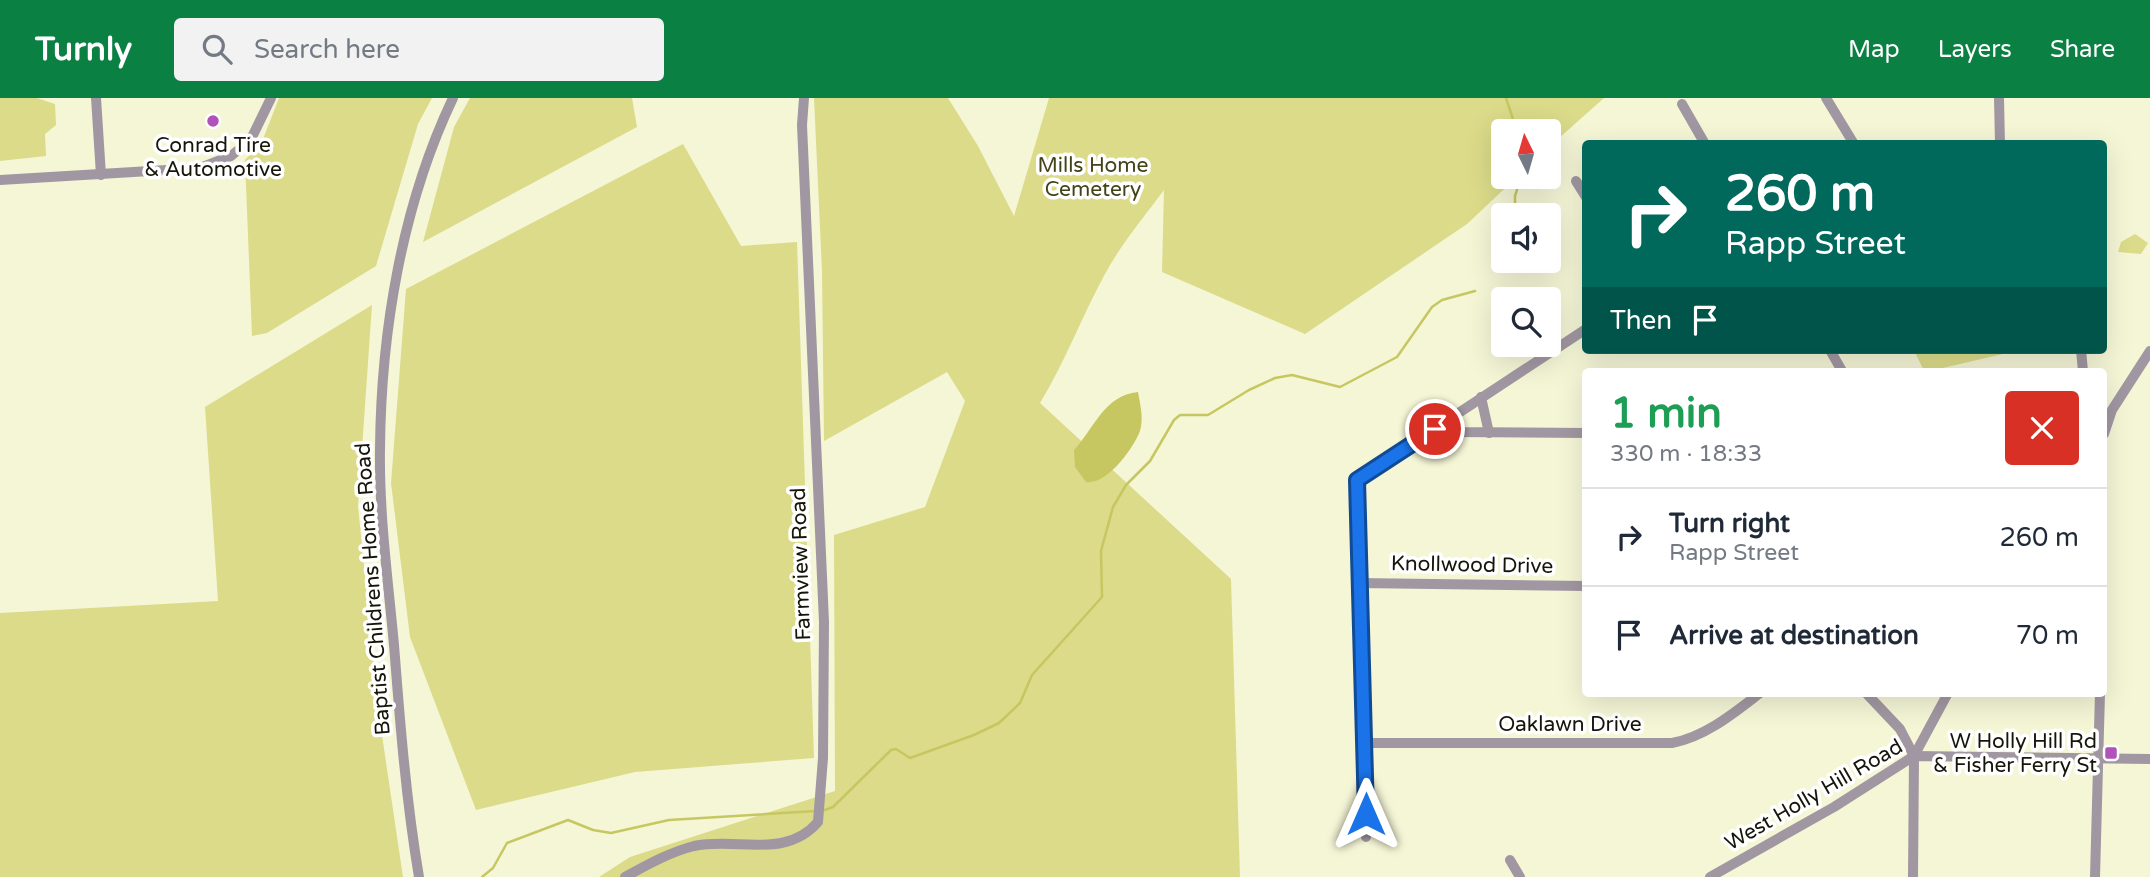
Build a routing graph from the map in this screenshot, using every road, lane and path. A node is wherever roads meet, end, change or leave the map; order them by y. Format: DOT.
graph roads {
  1 [pos="96,98"];
  2 [pos="271,98"];
  3 [pos="453,98"];
  4 [pos="804,98"];
  5 [pos="1826,98"];
  6 [pos="1999,98"];
  7 [pos="1682,104"];
  8 [pos="1703,140"];
  9 [pos="1852,140"];
  10 [pos="2000,140"];
  11 [pos="101,175"];
  12 [pos="0,180"];
  13 [pos="1576,181"];
  14 [pos="1582,191"];
  15 [pos="1582,332"];
  16 [pos="2150,351"];
  17 [pos="1481,397"];
  18 [pos="2107,425"];
  19 [pos="1435,429"];
  20 [pos="1489,433"];
  21 [pos="1582,433"];
  22 [pos="1358,583"];
  23 [pos="1582,586"];
  24 [pos="1755,697"];
  25 [pos="1870,697"];
  26 [pos="1946,697"];
  27 [pos="2100,697"];
  28 [pos="1366,743"];
  29 [pos="1914,756"];
  30 [pos="2098,759"];
  31 [pos="2150,759"];
  32 [pos="1366,837"];
  33 [pos="1510,860"];
  34 [pos="419,877"];
  35 [pos="625,877"];
  36 [pos="1520,877"];
  37 [pos="1710,877"];
  38 [pos="1913,877"];
  39 [pos="2095,877"];
  1 -- 11 [label="street"];
  2 -- 11 [label="street"];
  3 -- 34 [label="street, Baptist Childrens Home Road"];
  4 -- 35 [label="street, Farmview Road"];
  5 -- 9 [label="street"];
  6 -- 10 [label="street"];
  7 -- 8 [label="street"];
  11 -- 12 [label="street"];
  13 -- 14 [label="street"];
  15 -- 17 [label="street"];
  16 -- 18 [label="street"];
  17 -- 19 [label="street"];
  17 -- 20 [label="street"];
  19 -- 20 [label="street"];
  19 -- 22 [label="street"];
  20 -- 21 [label="street"];
  22 -- 23 [label="street, Knollwood Drive"];
  22 -- 28 [label="street"];
  24 -- 28 [label="street, Oaklawn Drive"];
  25 -- 29 [label="street"];
  26 -- 29 [label="street"];
  27 -- 30 [label="street"];
  28 -- 32 [label="street"];
  29 -- 30 [label="street, West Holly Hill Road"];
  29 -- 37 [label="street, West Holly Hill Road"];
  29 -- 38 [label="street"];
  30 -- 31 [label="street, West Holly Hill Road"];
  30 -- 39 [label="street"];
  33 -- 36 [label="street"];
}
